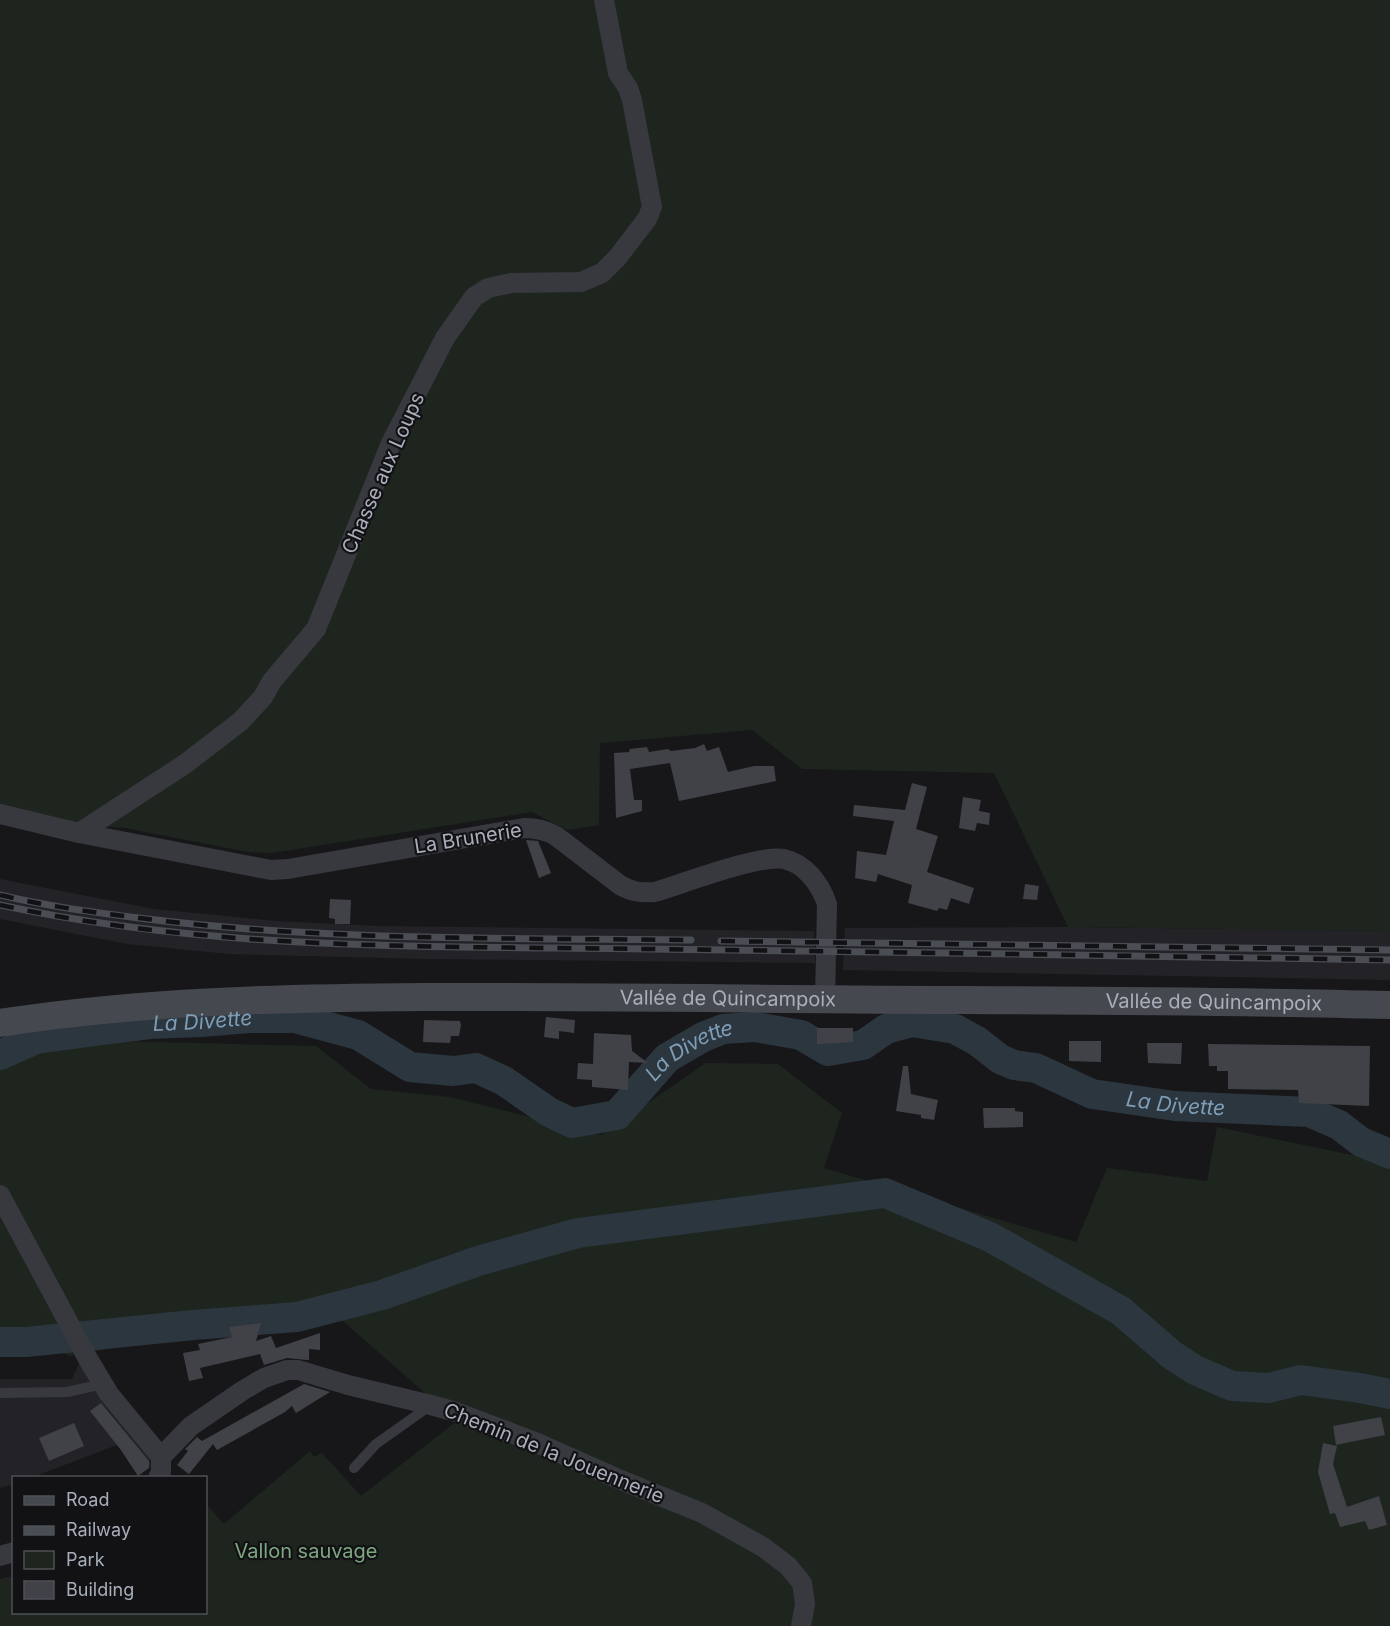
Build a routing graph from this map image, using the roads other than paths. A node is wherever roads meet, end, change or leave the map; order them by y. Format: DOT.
graph roads {
  1 [pos="604,0"];
  2 [pos="0,814"];
  3 [pos="79,833"];
  4 [pos="825,1000"];
  5 [pos="1390,1005"];
  6 [pos="0,1023"];
  7 [pos="0,1195"];
  8 [pos="103,1384"];
  9 [pos="0,1393"];
  10 [pos="431,1405"];
  11 [pos="161,1457"];
  12 [pos="354,1468"];
  13 [pos="159,1476"];
  14 [pos="801,1626"];
  1 -- 3 [label="street, Chasse aux Loups"];
  2 -- 3 [label="street, La Brunerie"];
  3 -- 4 [label="street, La Brunerie"];
  4 -- 5 [label="main road, Vallée de Quincampoix"];
  4 -- 6 [label="main road, Vallée de Quincampoix"];
  7 -- 8 [label="street"];
  8 -- 9 [label="lane"];
  8 -- 11 [label="street"];
  10 -- 11 [label="street, Chemin de la Jouennerie"];
  10 -- 12 [label="lane"];
  10 -- 14 [label="street, Chemin de la Jouennerie"];
  11 -- 13 [label="street"];
}
